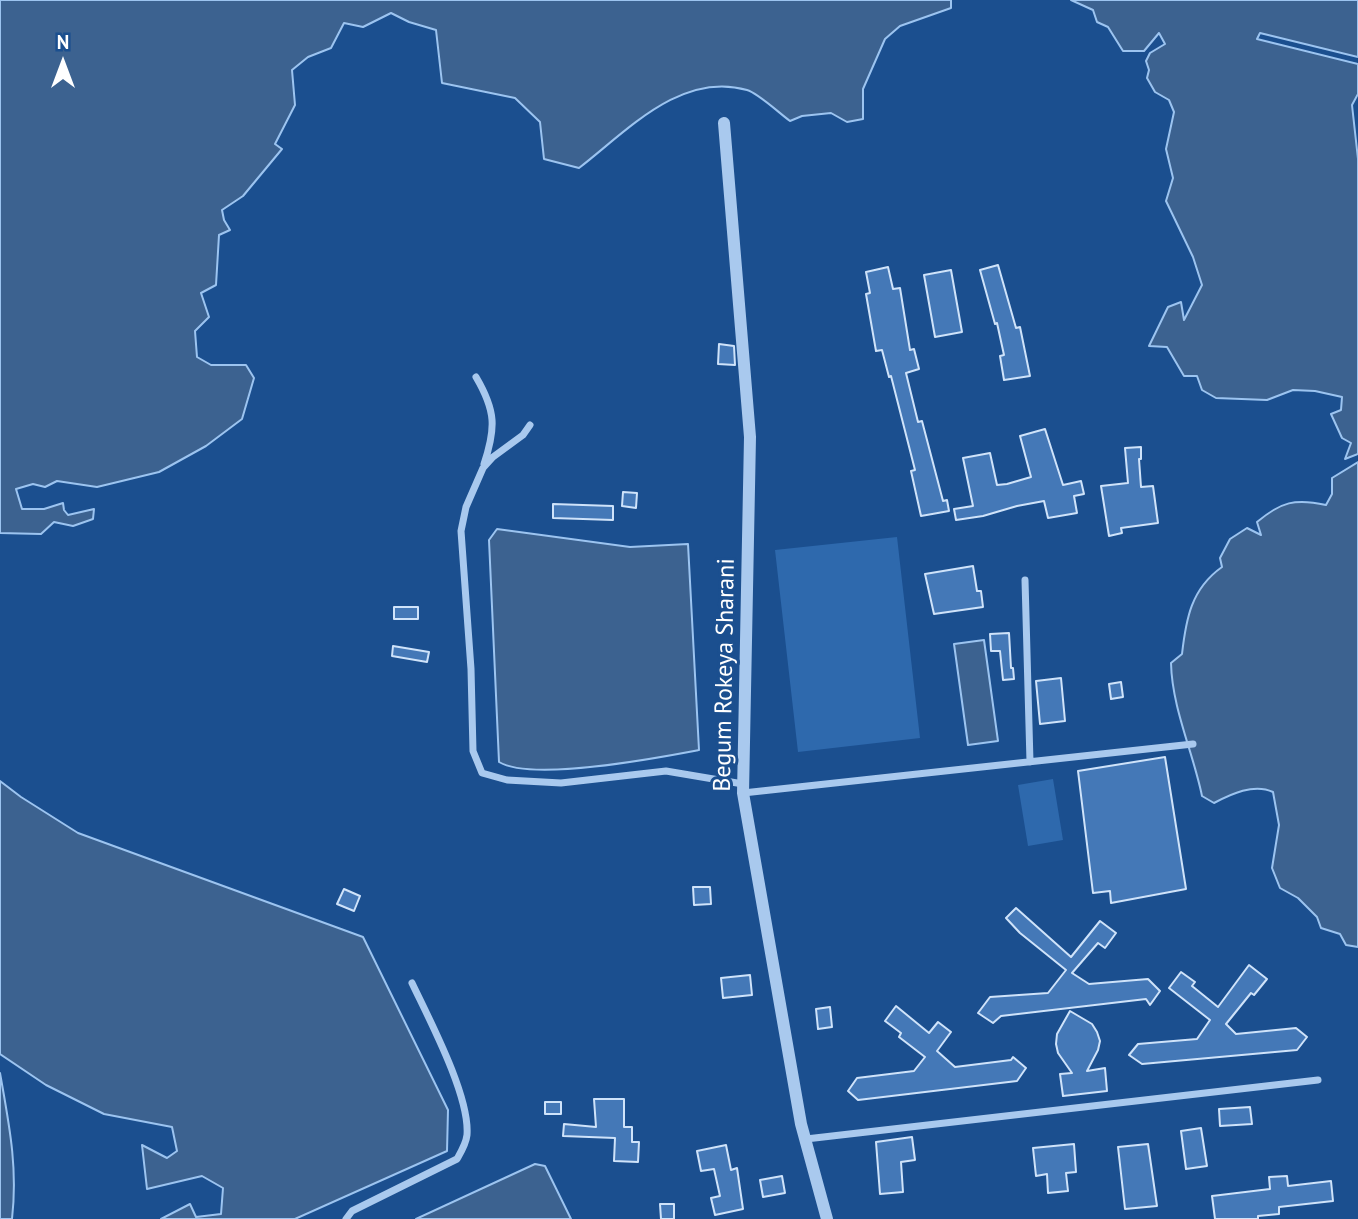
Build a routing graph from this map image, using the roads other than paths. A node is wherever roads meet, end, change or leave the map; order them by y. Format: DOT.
graph roads {
  1 [pos="724,123"];
  2 [pos="476,377"];
  3 [pos="530,425"];
  4 [pos="483,468"];
  5 [pos="1025,580"];
  6 [pos="1193,744"];
  7 [pos="1030,762"];
  8 [pos="743,789"];
  9 [pos="412,983"];
  10 [pos="1318,1080"];
  11 [pos="806,1139"];
  12 [pos="346,1219"];
  13 [pos="827,1219"];
  1 -- 8 [label="street, Begum Rokeya Sharani"];
  2 -- 4 [label="street"];
  3 -- 4 [label="street"];
  4 -- 8 [label="street"];
  5 -- 7 [label="street"];
  6 -- 7 [label="street"];
  7 -- 8 [label="street"];
  8 -- 11 [label="street, Begum Rokeya Sharani"];
  9 -- 12 [label="street"];
  10 -- 11 [label="street"];
  11 -- 13 [label="street, Begum Rokeya Sharani"];
}
